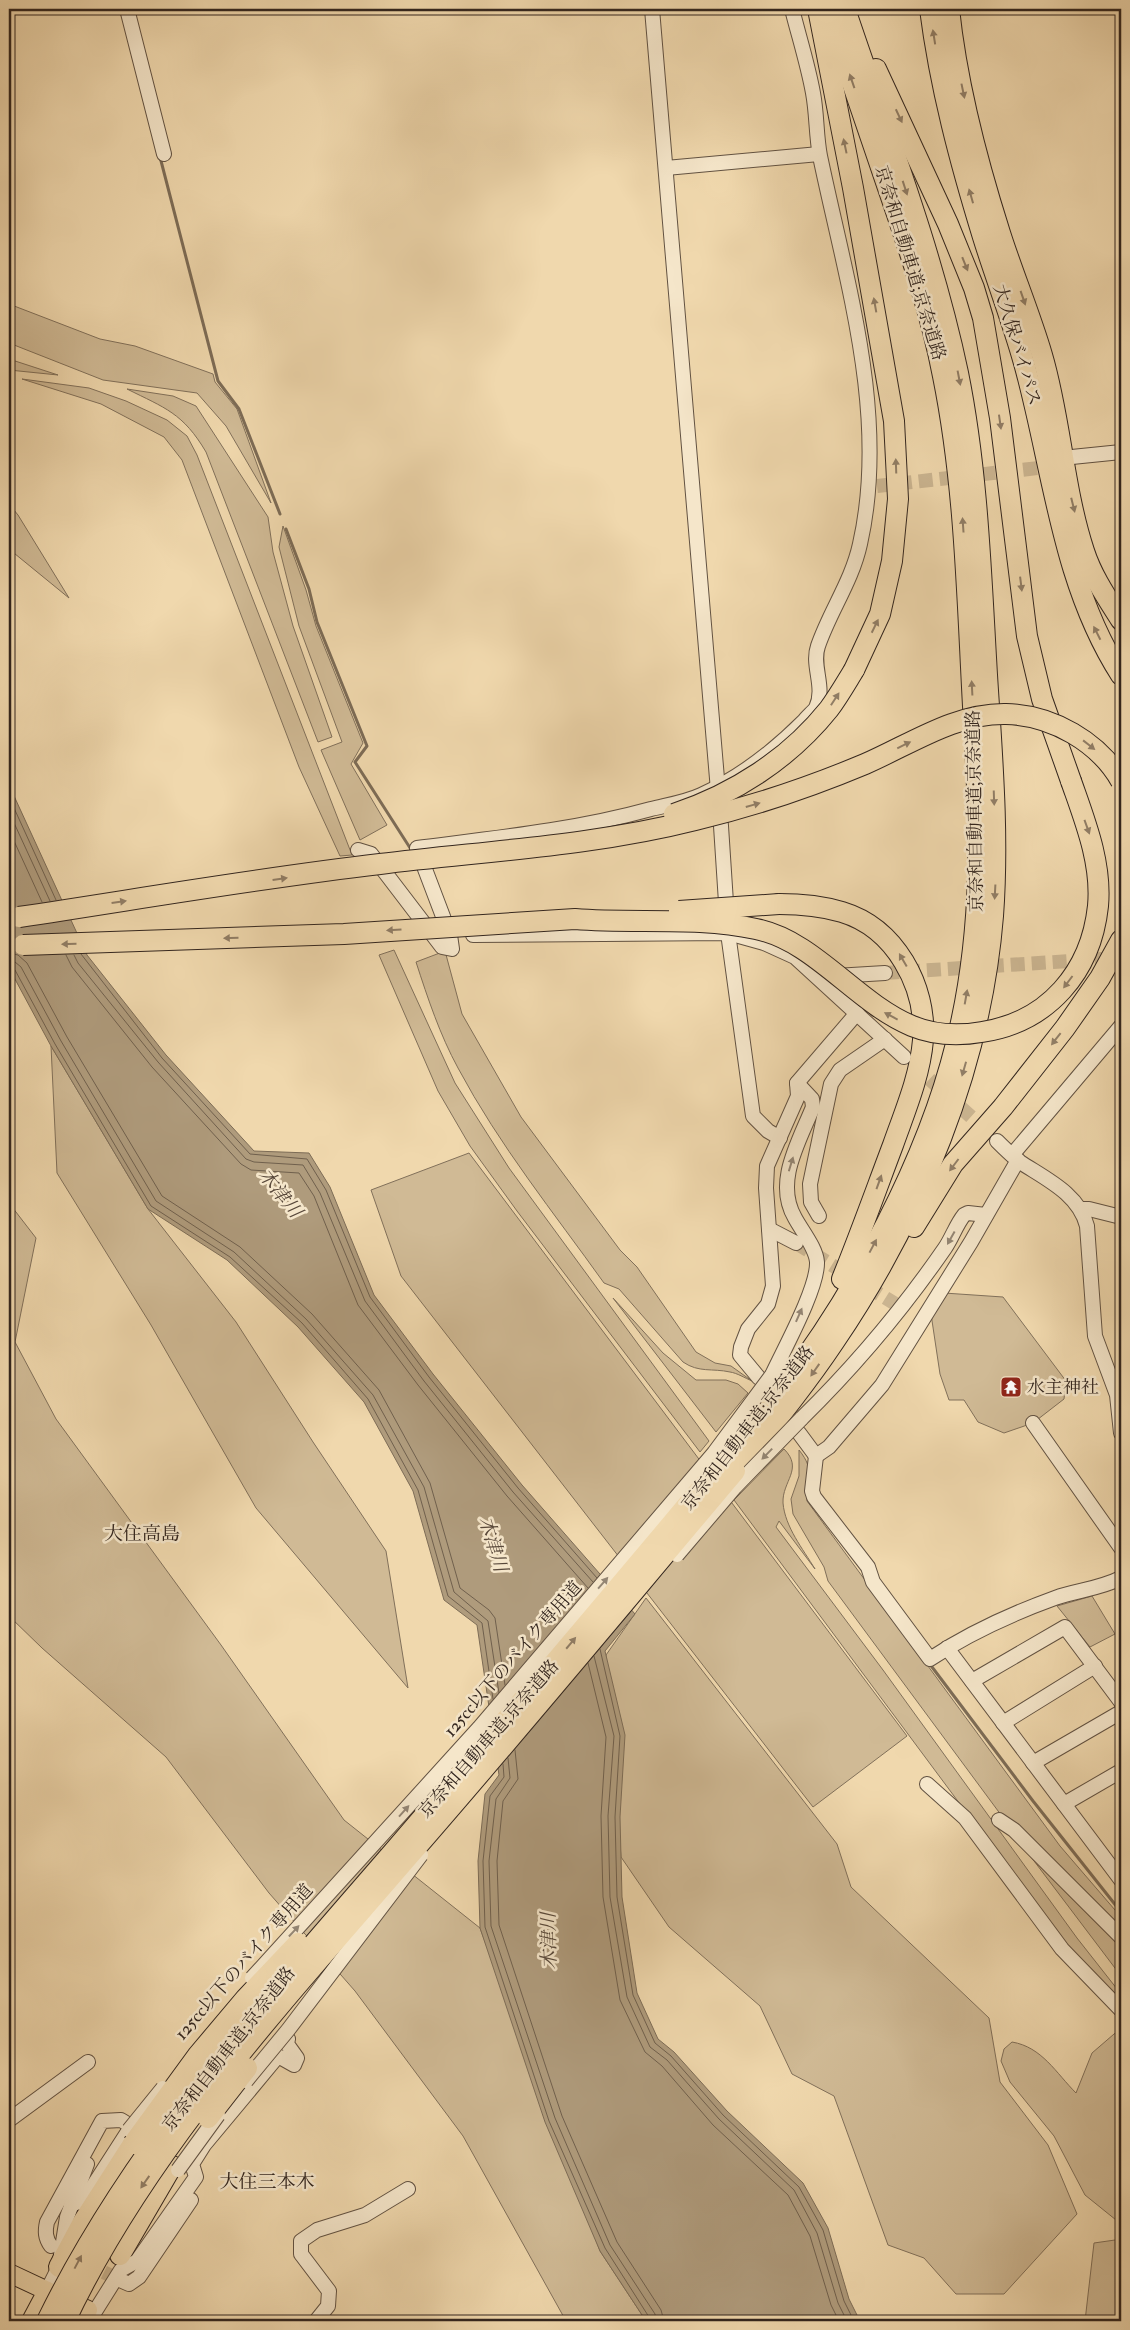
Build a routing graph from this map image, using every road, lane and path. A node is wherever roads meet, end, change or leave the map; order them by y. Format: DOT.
graph roads {
  1 [pos="128,9"];
  2 [pos="652,9"];
  3 [pos="792,9"];
  4 [pos="818,9"];
  5 [pos="828,9"];
  6 [pos="846,9"];
  7 [pos="930,9"];
  8 [pos="949,9"];
  9 [pos="164,154"];
  10 [pos="820,154"];
  11 [pos="666,168"];
  12 [pos="1121,452"];
  13 [pos="1121,458"];
  14 [pos="1068,461"];
  15 [pos="1121,620"];
  16 [pos="1121,675"];
  17 [pos="984,753"];
  18 [pos="1121,781"];
  19 [pos="717,786"];
  20 [pos="987,843"];
  21 [pos="358,850"];
  22 [pos="447,858"];
  23 [pos="14,918"];
  24 [pos="575,919"];
  25 [pos="728,933"];
  26 [pos="450,935"];
  27 [pos="1121,940"];
  28 [pos="16,946"];
  29 [pos="885,973"];
  30 [pos="817,977"];
  31 [pos="857,1014"];
  32 [pos="1121,1026"];
  33 [pos="885,1039"];
  34 [pos="904,1057"];
  35 [pos="797,1083"];
  36 [pos="780,1138"];
  37 [pos="997,1140"];
  38 [pos="1015,1157"];
  39 [pos="1082,1209"];
  40 [pos="986,1215"];
  41 [pos="819,1216"];
  42 [pos="1121,1217"];
  43 [pos="769,1229"];
  44 [pos="796,1243"];
  45 [pos="907,1311"];
  46 [pos="920,1320"];
  47 [pos="836,1339"];
  48 [pos="772,1379"];
  49 [pos="1033,1423"];
  50 [pos="799,1433"];
  51 [pos="1121,1433"];
  52 [pos="816,1456"];
  53 [pos="731,1465"];
  54 [pos="1121,1548"];
  55 [pos="1121,1578"];
  56 [pos="947,1648"];
  57 [pos="1095,1666"];
  58 [pos="972,1681"];
  59 [pos="1121,1702"];
  60 [pos="1121,1712"];
  61 [pos="1003,1722"];
  62 [pos="1033,1763"];
  63 [pos="1121,1771"];
  64 [pos="454,1780"];
  65 [pos="928,1784"];
  66 [pos="1064,1804"];
  67 [pos="999,1820"];
  68 [pos="409,1856"];
  69 [pos="1121,1880"];
  70 [pos="1121,1937"];
  71 [pos="1121,2010"];
  72 [pos="288,2039"];
  73 [pos="88,2062"];
  74 [pos="9,2120"];
  75 [pos="106,2120"];
  76 [pos="131,2137"];
  77 [pos="175,2168"];
  78 [pos="194,2170"];
  79 [pos="408,2190"];
  80 [pos="71,2205"];
  81 [pos="51,2246"];
  82 [pos="120,2255"];
  83 [pos="59,2267"];
  84 [pos="9,2273"];
  85 [pos="120,2280"];
  86 [pos="47,2290"];
  87 [pos="87,2318"];
  88 [pos="31,2321"];
  89 [pos="48,2321"];
  90 [pos="65,2321"];
  91 [pos="316,2321"];
  1 -- 9 [label="street"];
  2 -- 11 [label="street"];
  3 -- 10 [label="street"];
  22 -- 4 [label="highway, one-way, bridge"];
  17 -- 5 [label="highway, 京奈和自動車道;京奈道路, one-way"];
  6 -- 17 [label="highway, 京奈和自動車道;京奈道路, one-way"];
  6 -- 24 [label="highway, one-way, bridge"];
  16 -- 7 [label="highway, 大久保バイパス, one-way"];
  8 -- 14 [label="highway, 大久保バイパス, one-way"];
  10 -- 11 [label="street"];
  10 -- 19 [label="street"];
  11 -- 19 [label="street"];
  12 -- 14 [label="street"];
  13 -- 14 [label="street"];
  14 -- 15 [label="highway, 大久保バイパス, one-way"];
  17 -- 20 [label="highway, 京奈和自動車道;京奈道路"];
  22 -- 18 [label="highway, one-way, bridge"];
  19 -- 25 [label="street"];
  19 -- 26 [label="street"];
  20 -- 47 [label="highway, 京奈和自動車道;京奈道路, one-way"];
  48 -- 20 [label="highway, 京奈和自動車道;京奈道路, one-way"];
  21 -- 26 [label="street"];
  23 -- 22 [label="highway, one-way, bridge"];
  24 -- 28 [label="highway, one-way, bridge"];
  48 -- 24 [label="highway, one-way, bridge"];
  25 -- 26 [label="street"];
  25 -- 30 [label="street"];
  25 -- 36 [label="street"];
  27 -- 47 [label="highway, one-way"];
  29 -- 30 [label="street"];
  30 -- 31 [label="street"];
  31 -- 33 [label="street"];
  31 -- 35 [label="street"];
  32 -- 38 [label="street"];
  33 -- 34 [label="street"];
  33 -- 41 [label="street"];
  35 -- 36 [label="street"];
  48 -- 35 [label="street, 125cc以下のバイク専用道, one-way"];
  36 -- 43 [label="street"];
  37 -- 38 [label="street"];
  38 -- 39 [label="street"];
  38 -- 40 [label="street"];
  39 -- 42 [label="street"];
  39 -- 51 [label="street"];
  40 -- 46 [label="street"];
  40 -- 77 [label="street, one-way, bridge"];
  43 -- 44 [label="street"];
  43 -- 48 [label="street"];
  45 -- 46 [label="street"];
  46 -- 52 [label="street"];
  47 -- 53 [label="highway, 京奈和自動車道;京奈道路, one-way"];
  48 -- 53 [label="highway, 京奈和自動車道;京奈道路"];
  76 -- 48 [label="street, 125cc以下のバイク専用道, one-way, bridge"];
  49 -- 54 [label="street"];
  50 -- 52 [label="street"];
  52 -- 56 [label="street"];
  64 -- 53 [label="highway, 京奈和自動車道;京奈道路, one-way, bridge"];
  53 -- 68 [label="highway, 京奈和自動車道;京奈道路, bridge"];
  55 -- 56 [label="street"];
  56 -- 58 [label="street"];
  57 -- 58 [label="street"];
  57 -- 59 [label="street"];
  57 -- 61 [label="street"];
  58 -- 61 [label="street"];
  60 -- 62 [label="street"];
  61 -- 62 [label="street"];
  62 -- 66 [label="street"];
  63 -- 66 [label="street"];
  64 -- 76 [label="highway, bridge"];
  89 -- 64 [label="highway, 京奈和自動車道;京奈道路, one-way, bridge"];
  65 -- 71 [label="street"];
  66 -- 69 [label="street"];
  67 -- 70 [label="street"];
  68 -- 77 [label="highway, bridge"];
  68 -- 90 [label="highway, 京奈和自動車道;京奈道路, one-way, bridge"];
  72 -- 78 [label="street"];
  73 -- 74 [label="street"];
  75 -- 78 [label="street"];
  75 -- 80 [label="street"];
  75 -- 81 [label="street"];
  76 -- 80 [label="street, 125cc以下のバイク専用道"];
  76 -- 83 [label="highway"];
  77 -- 82 [label="highway"];
  78 -- 85 [label="street"];
  78 -- 87 [label="street"];
  79 -- 91 [label="street"];
  80 -- 83 [label="street"];
  82 -- 87 [label="street"];
  83 -- 86 [label="street"];
  84 -- 86 [label="main road"];
  86 -- 87 [label="main road"];
  86 -- 88 [label="main road"];
}
